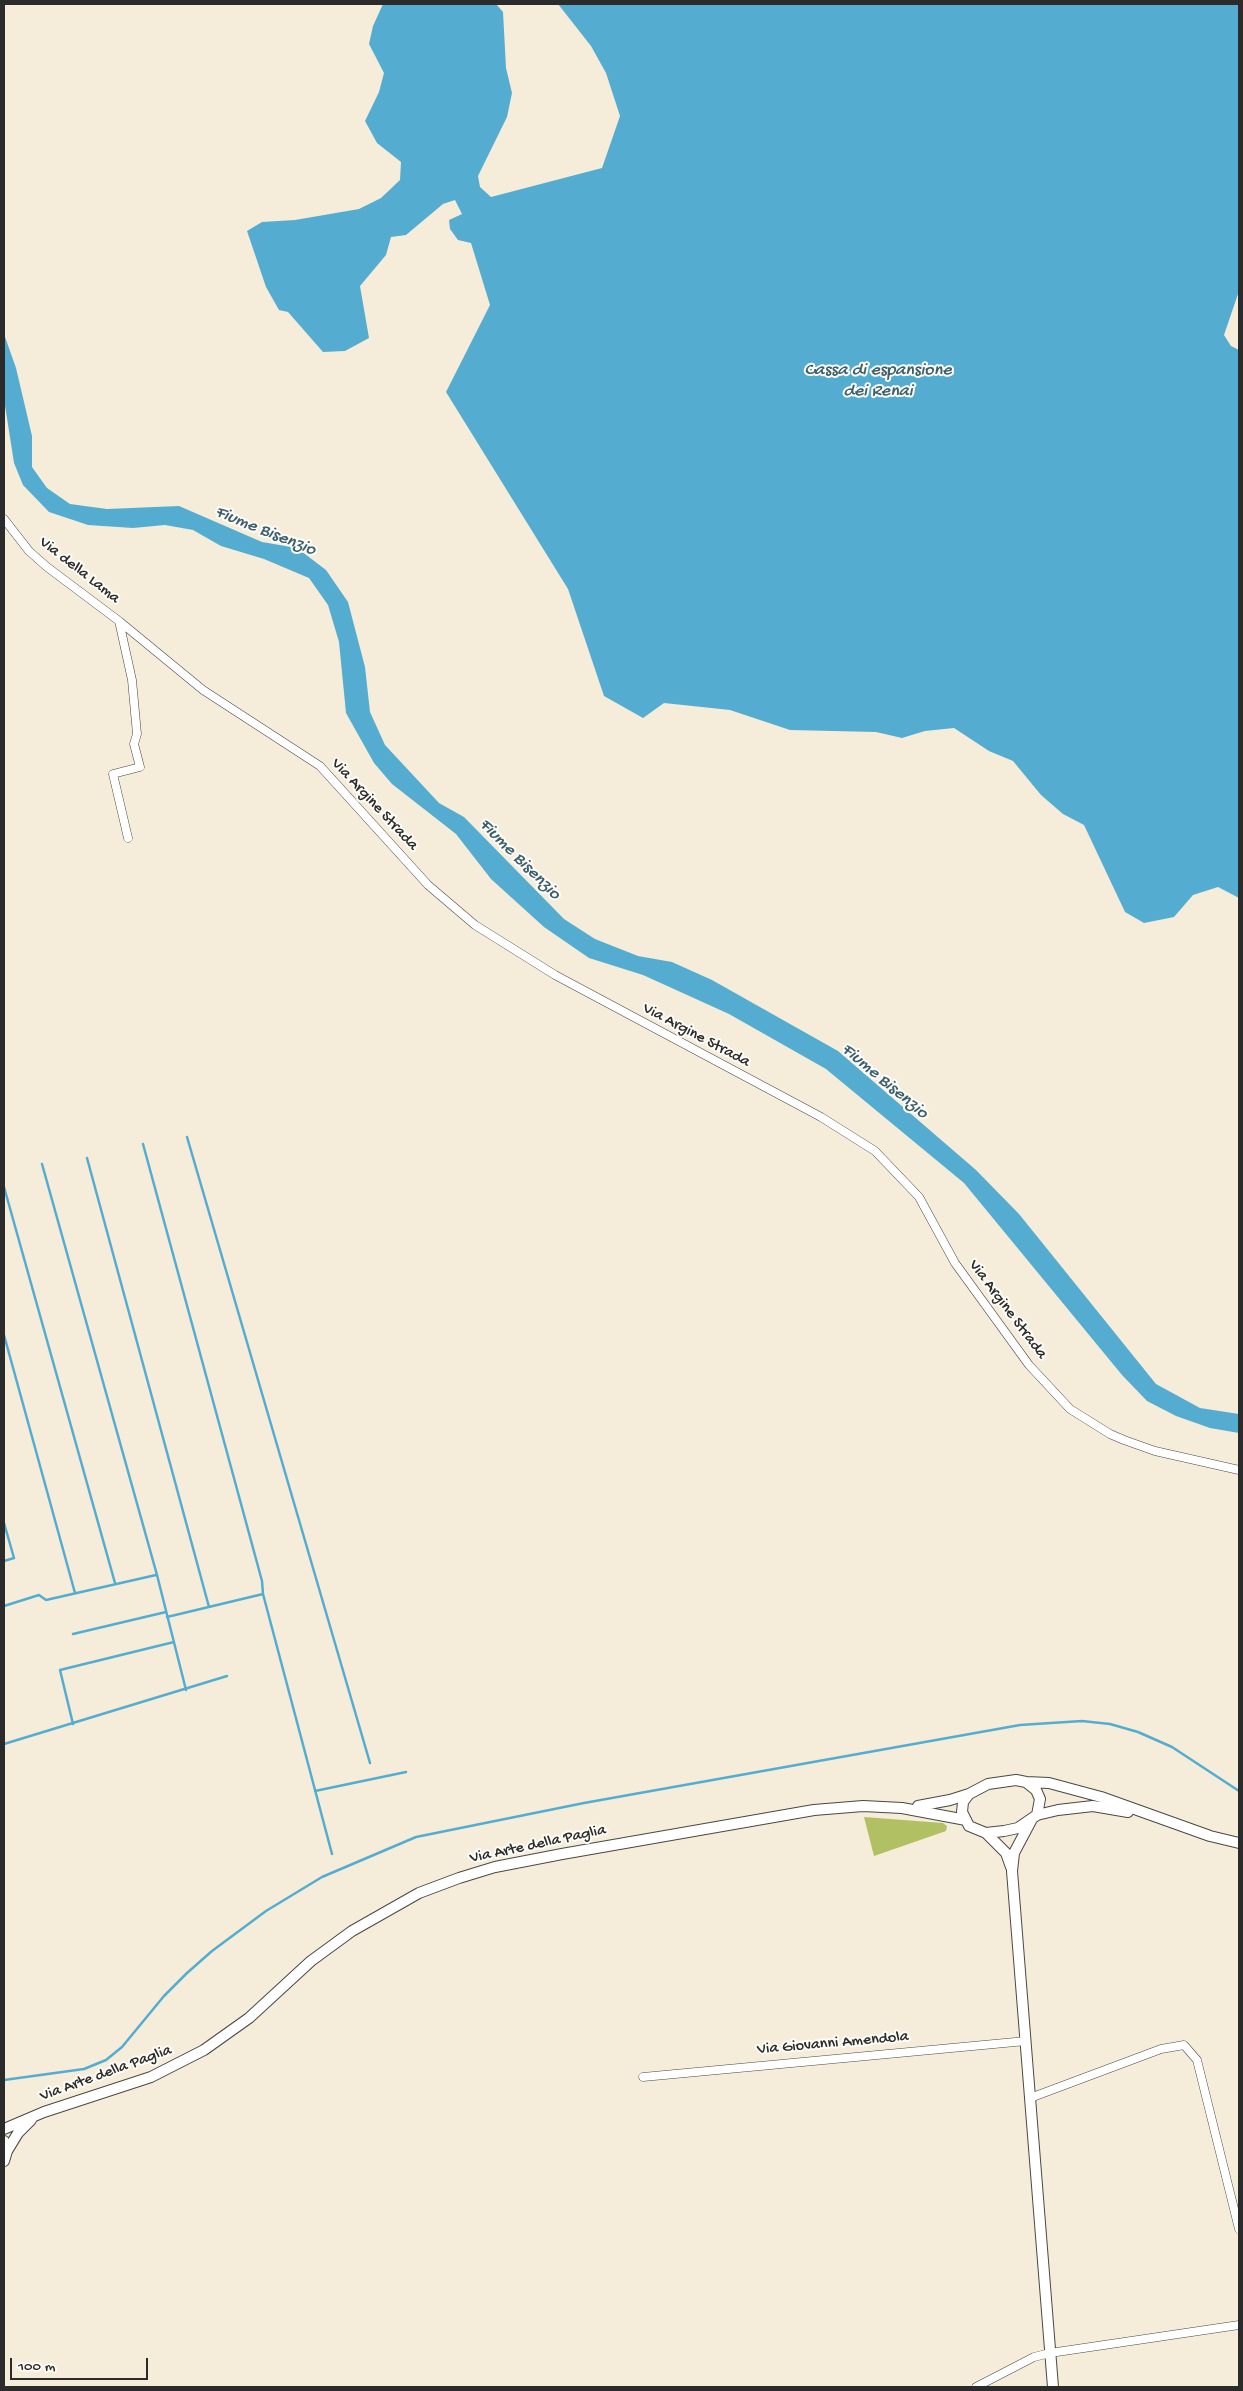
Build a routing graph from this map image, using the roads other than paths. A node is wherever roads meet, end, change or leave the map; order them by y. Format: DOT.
graph roads {
  1 [pos="4,519"];
  2 [pos="119,621"];
  3 [pos="128,838"];
  4 [pos="1239,1470"];
  5 [pos="1026,1782"];
  6 [pos="969,1794"];
  7 [pos="902,1808"];
  8 [pos="1034,1818"];
  9 [pos="1155,1818"];
  10 [pos="966,1820"];
  11 [pos="986,1833"];
  12 [pos="1239,1843"];
  13 [pos="1012,1871"];
  14 [pos="1026,2041"];
  15 [pos="643,2077"];
  16 [pos="1030,2098"];
  17 [pos="36,2116"];
  18 [pos="4,2129"];
  19 [pos="4,2140"];
  20 [pos="5,2156"];
  21 [pos="1239,2229"];
  22 [pos="1239,2325"];
  23 [pos="1050,2353"];
  24 [pos="976,2387"];
  25 [pos="1053,2387"];
  1 -- 2 [label="street, Via della Lama"];
  2 -- 3 [label="street"];
  2 -- 4 [label="street, Via Argine Strada"];
  5 -- 6 [label="main road, Via Arte della Paglia"];
  5 -- 8 [label="main road"];
  5 -- 9 [label="main road, Via Arte della Paglia"];
  6 -- 7 [label="main road, Via Arte della Paglia"];
  6 -- 10 [label="main road"];
  7 -- 10 [label="main road, Via Arte della Paglia"];
  7 -- 17 [label="main road, Via Arte della Paglia"];
  8 -- 9 [label="main road, Via Arte della Paglia"];
  8 -- 11 [label="main road, Via Arte della Paglia"];
  8 -- 13 [label="main road"];
  9 -- 12 [label="main road, Via Arte della Paglia"];
  10 -- 11 [label="main road, Via Arte della Paglia"];
  11 -- 13 [label="main road"];
  13 -- 14 [label="main road"];
  14 -- 15 [label="street, Via Giovanni Amendola"];
  14 -- 16 [label="main road"];
  16 -- 21 [label="street"];
  16 -- 23 [label="main road"];
  17 -- 18 [label="main road, Via Arte della Paglia"];
  17 -- 20 [label="main road"];
  19 -- 20 [label="main road"];
  22 -- 23 [label="street"];
  23 -- 24 [label="street"];
  23 -- 25 [label="main road"];
}
